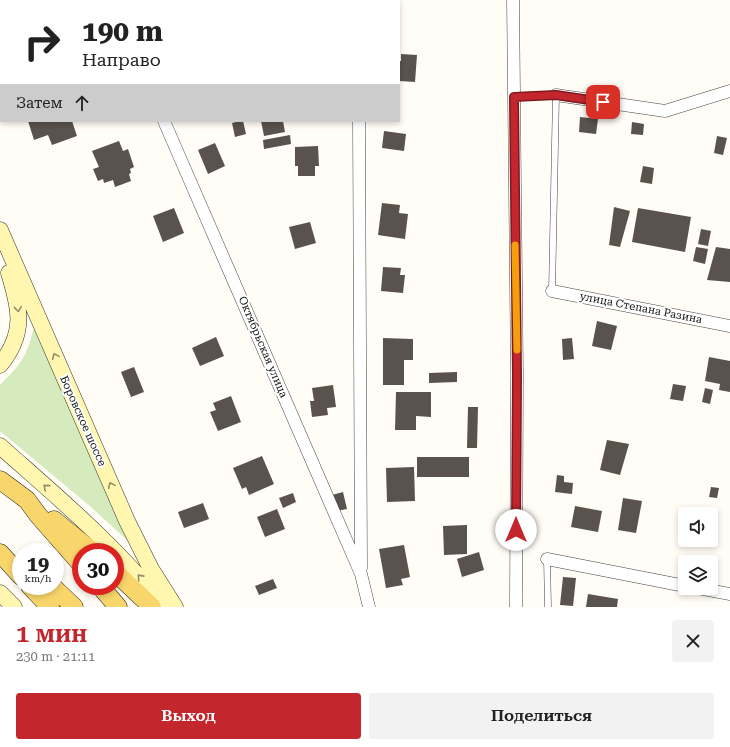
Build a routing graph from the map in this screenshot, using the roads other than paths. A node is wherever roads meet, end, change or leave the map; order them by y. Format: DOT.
graph roads {
  1 [pos="513,0"];
  2 [pos="730,91"];
  3 [pos="556,95"];
  4 [pos="514,97"];
  5 [pos="164,122"];
  6 [pos="359,122"];
  7 [pos="0,230"];
  8 [pos="0,245"];
  9 [pos="552,291"];
  10 [pos="730,326"];
  11 [pos="0,365"];
  12 [pos="0,446"];
  13 [pos="0,480"];
  14 [pos="27,500"];
  15 [pos="0,541"];
  16 [pos="82,543"];
  17 [pos="12,551"];
  18 [pos="0,553"];
  19 [pos="72,554"];
  20 [pos="547,559"];
  21 [pos="12,566"];
  22 [pos="361,574"];
  23 [pos="124,581"];
  24 [pos="678,585"];
  25 [pos="718,592"];
  26 [pos="0,593"];
  27 [pos="730,594"];
  28 [pos="39,595"];
  29 [pos="61,595"];
  30 [pos="108,595"];
  31 [pos="14,607"];
  32 [pos="50,607"];
  33 [pos="74,607"];
  34 [pos="118,607"];
  35 [pos="152,607"];
  36 [pos="165,607"];
  37 [pos="175,607"];
  38 [pos="369,607"];
  39 [pos="516,607"];
  40 [pos="548,607"];
  1 -- 4 [label="street"];
  2 -- 3 [label="street"];
  3 -- 4 [label="lane"];
  3 -- 9 [label="lane"];
  4 -- 39 [label="street"];
  5 -- 22 [label="street, Октябрьская улица"];
  6 -- 22 [label="street, Октябрьская улица"];
  37 -- 7 [label="main road, Боровское шоссе, one-way"];
  8 -- 11 [label="main road, one-way"];
  9 -- 10 [label="street, улица Степана Разина"];
  36 -- 12 [label="main road, one-way"];
  13 -- 14 [label="main road"];
  14 -- 16 [label="main road"];
  14 -- 19 [label="main road"];
  15 -- 17 [label="main road"];
  18 -- 21 [label="main road"];
  20 -- 24 [label="street"];
  20 -- 40 [label="lane"];
  22 -- 38 [label="street, Октябрьская улица"];
  23 -- 35 [label="main road"];
  25 -- 27 [label="street"];
  26 -- 31 [label="main road"];
  28 -- 32 [label="main road"];
  29 -- 33 [label="main road"];
  30 -- 34 [label="main road"];
}
